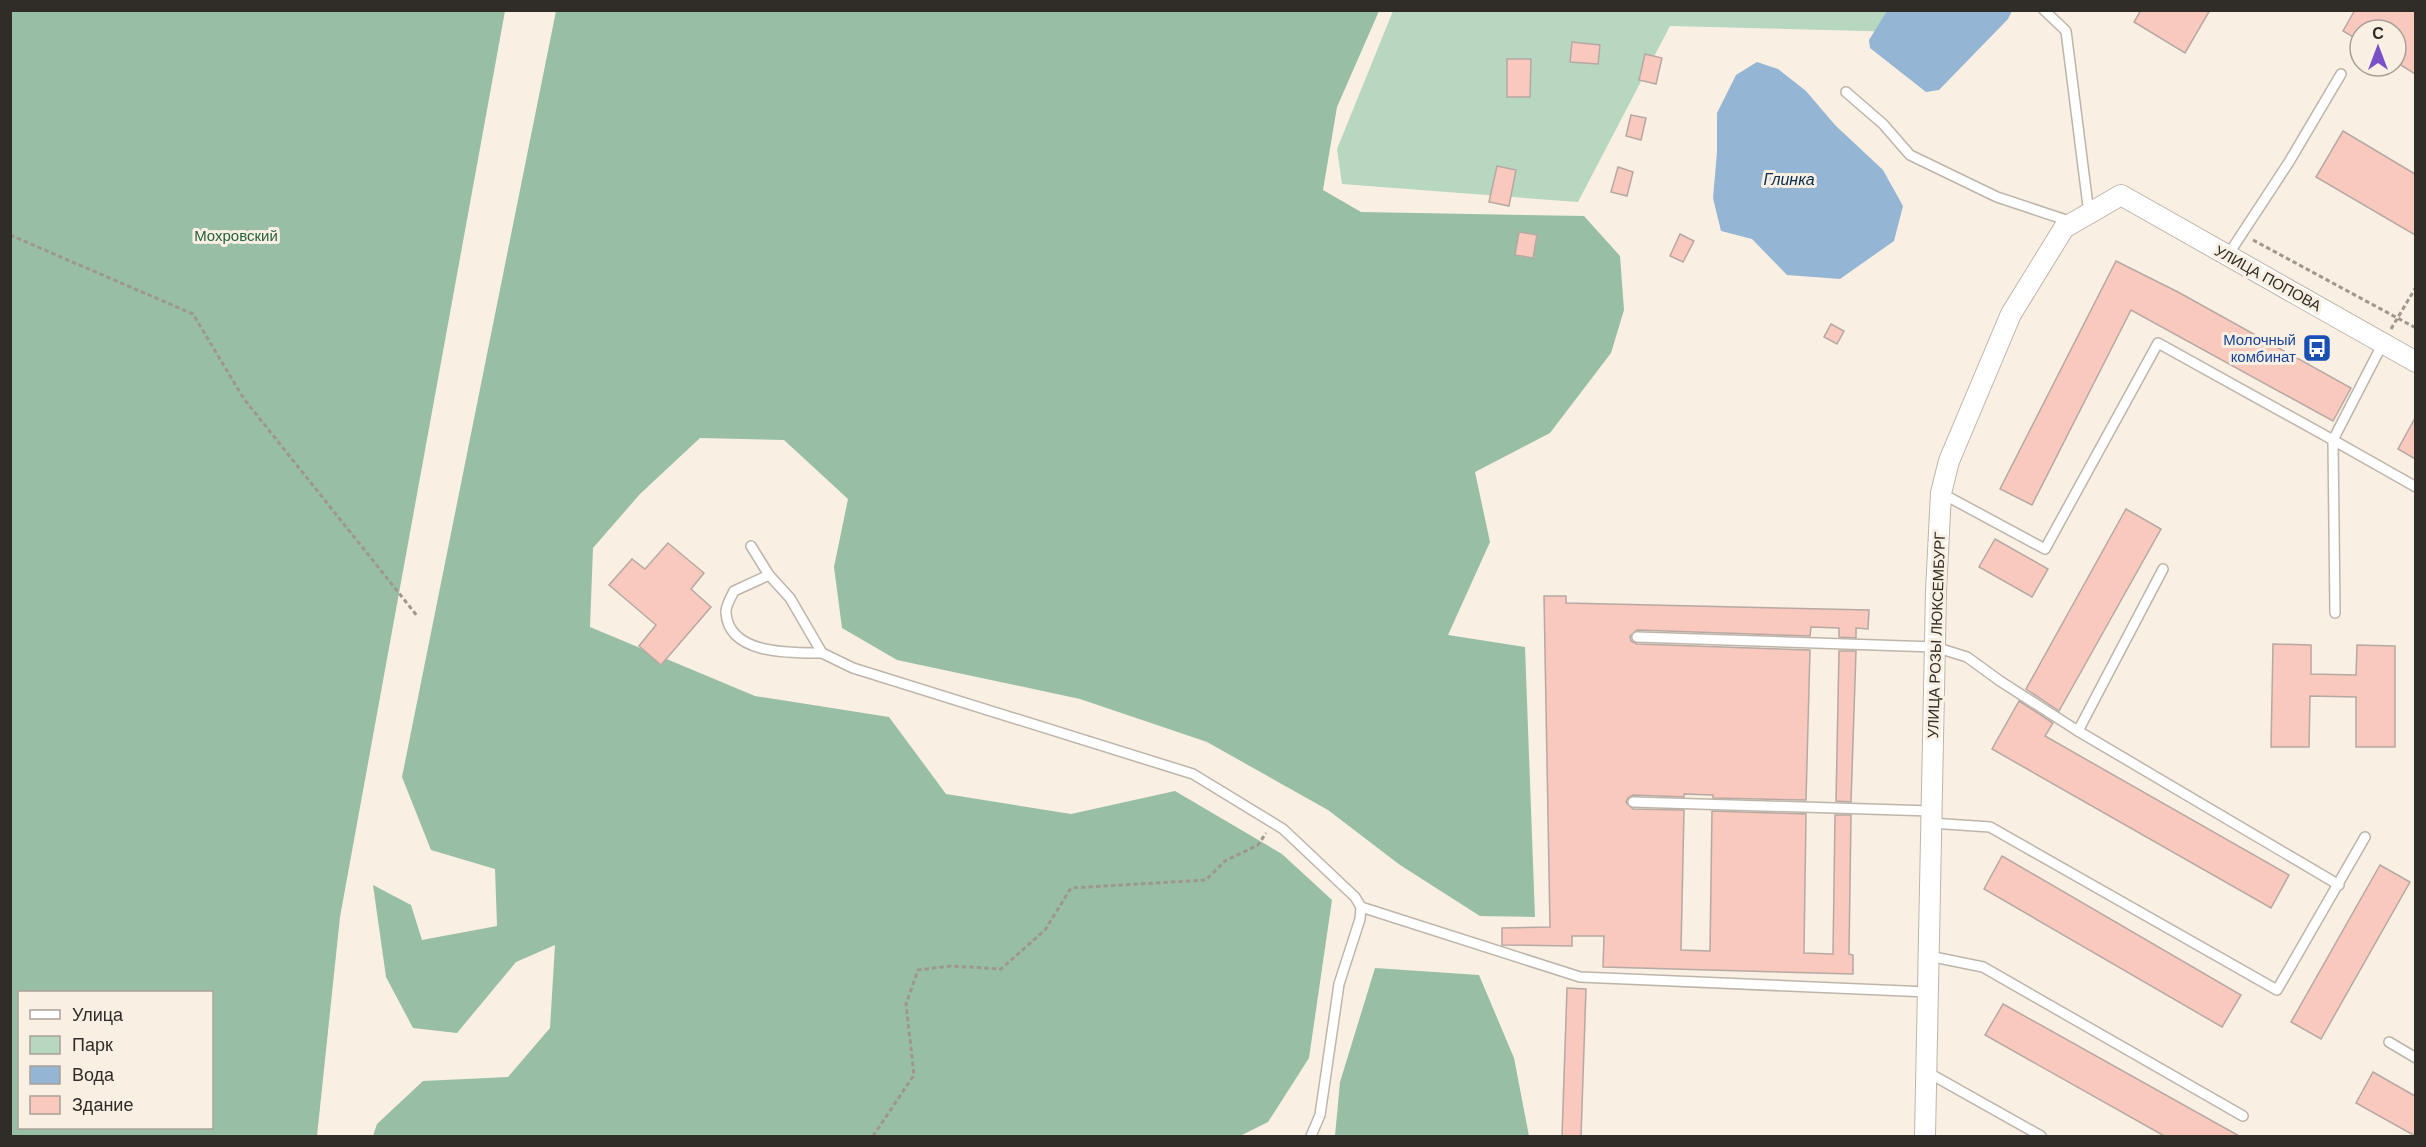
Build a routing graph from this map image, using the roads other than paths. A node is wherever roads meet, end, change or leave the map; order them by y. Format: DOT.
graph roads {
  1 [pos="2044,10"];
  2 [pos="2342,74"];
  3 [pos="1846,92"];
  4 [pos="2121,195"];
  5 [pos="2081,218"];
  6 [pos="2228,255"];
  7 [pos="2383,343"];
  8 [pos="2415,362"];
  9 [pos="2333,440"];
  10 [pos="2415,487"];
  11 [pos="1941,493"];
  12 [pos="751,546"];
  13 [pos="2163,569"];
  14 [pos="769,575"];
  15 [pos="2335,613"];
  16 [pos="1637,637"];
  17 [pos="1935,646"];
  18 [pos="822,653"];
  19 [pos="2078,730"];
  20 [pos="1633,802"];
  21 [pos="1931,817"];
  22 [pos="2366,837"];
  23 [pos="2339,885"];
  24 [pos="1361,907"];
  25 [pos="1929,956"];
  26 [pos="1928,992"];
  27 [pos="2389,1042"];
  28 [pos="2415,1058"];
  29 [pos="1927,1072"];
  30 [pos="2243,1116"];
  31 [pos="1311,1137"];
  32 [pos="1925,1137"];
  33 [pos="2041,1137"];
  1 -- 5 [label="lane"];
  2 -- 6 [label="lane"];
  3 -- 5 [label="lane"];
  4 -- 5 [label="street, УЛИЦА РОЗЫ ЛЮКСЕМБУРГ"];
  4 -- 6 [label="street, УЛИЦА ПОПОВА"];
  5 -- 11 [label="street, УЛИЦА РОЗЫ ЛЮКСЕМБУРГ"];
  6 -- 7 [label="street, УЛИЦА ПОПОВА"];
  7 -- 8 [label="street, УЛИЦА ПОПОВА"];
  7 -- 9 [label="lane"];
  9 -- 10 [label="lane"];
  9 -- 11 [label="lane"];
  9 -- 15 [label="lane"];
  11 -- 17 [label="street, УЛИЦА РОЗЫ ЛЮКСЕМБУРГ"];
  12 -- 14 [label="lane"];
  13 -- 19 [label="lane"];
  14 -- 18 [label="lane"];
  14 -- 18 [label="lane"];
  16 -- 17 [label="lane"];
  17 -- 19 [label="lane"];
  17 -- 21 [label="street, УЛИЦА РОЗЫ ЛЮКСЕМБУРГ"];
  18 -- 24 [label="lane"];
  19 -- 23 [label="lane"];
  20 -- 21 [label="lane"];
  21 -- 23 [label="lane"];
  21 -- 25 [label="street, УЛИЦА РОЗЫ ЛЮКСЕМБУРГ"];
  22 -- 23 [label="lane"];
  24 -- 26 [label="lane"];
  24 -- 31 [label="lane"];
  25 -- 26 [label="street, УЛИЦА РОЗЫ ЛЮКСЕМБУРГ"];
  25 -- 30 [label="lane"];
  26 -- 29 [label="street, УЛИЦА РОЗЫ ЛЮКСЕМБУРГ"];
  27 -- 28 [label="lane"];
  29 -- 32 [label="street, УЛИЦА РОЗЫ ЛЮКСЕМБУРГ"];
  29 -- 33 [label="lane"];
}
